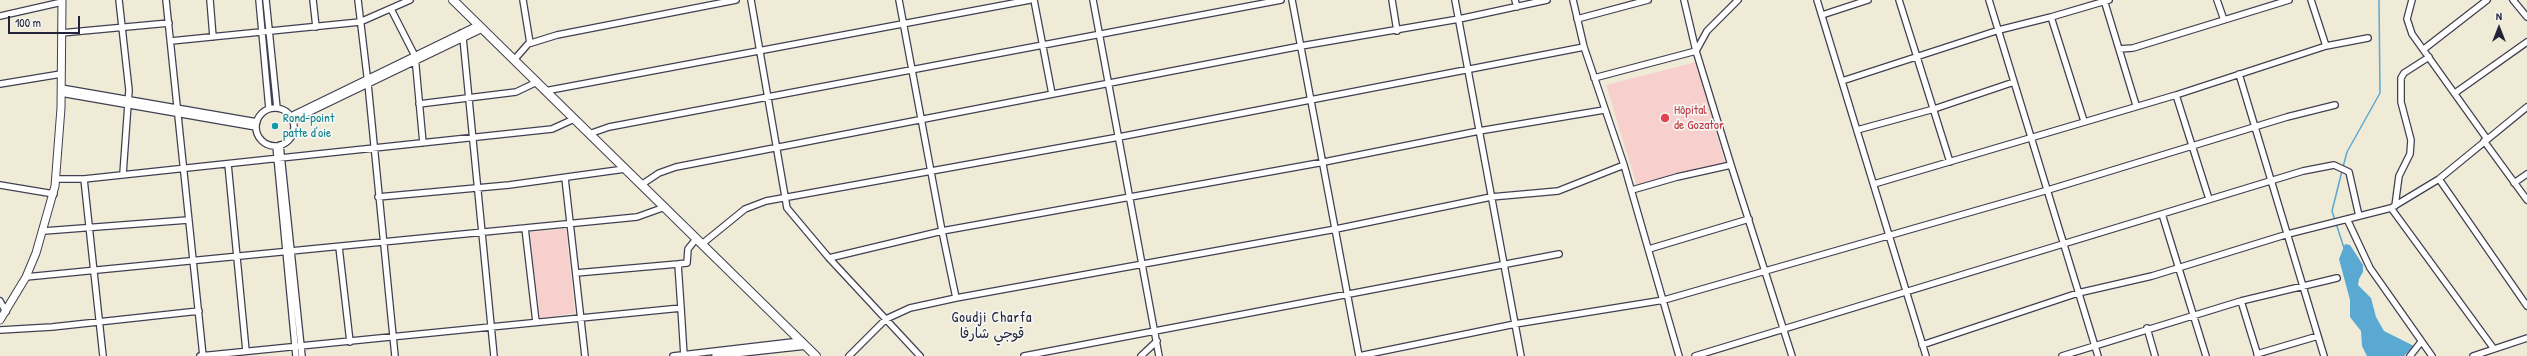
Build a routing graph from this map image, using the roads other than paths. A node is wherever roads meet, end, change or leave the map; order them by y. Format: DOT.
graph roads {
  1 [pos="119,0"];
  2 [pos="166,0"];
  3 [pos="210,0"];
  4 [pos="259,0"];
  5 [pos="266,0"];
  6 [pos="313,0"];
  7 [pos="358,0"];
  8 [pos="410,0"];
  9 [pos="453,0"];
  10 [pos="523,0"];
  11 [pos="736,0"];
  12 [pos="751,0"];
  13 [pos="899,0"];
  14 [pos="1030,0"];
  15 [pos="1034,0"];
  16 [pos="1093,0"];
  17 [pos="1281,0"];
  18 [pos="1292,0"];
  19 [pos="1392,0"];
  20 [pos="1455,0"];
  21 [pos="1515,0"];
  22 [pos="1546,0"];
  23 [pos="1573,0"];
  24 [pos="1648,0"];
  25 [pos="1684,0"];
  26 [pos="1738,0"];
  27 [pos="1817,0"];
  28 [pos="1868,0"];
  29 [pos="1899,0"];
  30 [pos="1989,0"];
  31 [pos="2106,0"];
  32 [pos="2217,0"];
  33 [pos="2289,0"];
  34 [pos="2311,0"];
  35 [pos="2412,0"];
  36 [pos="2487,0"];
  37 [pos="2513,0"];
  38 [pos="62,1"];
  39 [pos="1516,7"];
  40 [pos="391,9"];
  41 [pos="1822,15"];
  42 [pos="0,16"];
  43 [pos="2527,17"];
  44 [pos="2051,18"];
  45 [pos="1459,19"];
  46 [pos="1577,19"];
  47 [pos="2224,20"];
  48 [pos="360,22"];
  49 [pos="169,23"];
  50 [pos="903,24"];
  51 [pos="316,27"];
  52 [pos="480,27"];
  53 [pos="122,29"];
  54 [pos="1999,30"];
  55 [pos="269,31"];
  56 [pos="1397,31"];
  57 [pos="262,32"];
  58 [pos="61,33"];
  59 [pos="1101,34"];
  60 [pos="462,35"];
  61 [pos="213,36"];
  62 [pos="2368,38"];
  63 [pos="171,41"];
  64 [pos="2527,42"];
  65 [pos="530,43"];
  66 [pos="1042,46"];
  67 [pos="1301,46"];
  68 [pos="2326,46"];
  69 [pos="1584,48"];
  70 [pos="2424,49"];
  71 [pos="2119,50"];
  72 [pos="760,51"];
  73 [pos="1696,51"];
  74 [pos="1918,56"];
  75 [pos="2429,57"];
  76 [pos="415,58"];
  77 [pos="514,60"];
  78 [pos="1468,70"];
  79 [pos="913,71"];
  80 [pos="61,74"];
  81 [pos="2239,74"];
  82 [pos="1594,78"];
  83 [pos="1842,80"];
  84 [pos="368,81"];
  85 [pos="537,82"];
  86 [pos="2014,82"];
  87 [pos="1108,83"];
  88 [pos="0,84"];
  89 [pos="61,91"];
  90 [pos="545,91"];
  91 [pos="2455,93"];
  92 [pos="1052,94"];
  93 [pos="2176,95"];
  94 [pos="468,98"];
  95 [pos="768,98"];
  96 [pos="1312,100"];
  97 [pos="128,103"];
  98 [pos="419,104"];
  99 [pos="2136,105"];
  100 [pos="2335,105"];
  101 [pos="2527,107"];
  102 [pos="277,108"];
  103 [pos="269,109"];
  104 [pos="1934,109"];
  105 [pos="1604,110"];
  106 [pos="179,112"];
  107 [pos="292,118"];
  108 [pos="922,118"];
  109 [pos="574,119"];
  110 [pos="2084,121"];
  111 [pos="256,125"];
  112 [pos="2255,127"];
  113 [pos="1857,130"];
  114 [pos="1479,131"];
  115 [pos="588,134"];
  116 [pos="472,137"];
  117 [pos="1119,137"];
  118 [pos="2031,137"];
  119 [pos="2485,140"];
  120 [pos="423,142"];
  121 [pos="278,145"];
  122 [pos="2192,146"];
  123 [pos="374,148"];
  124 [pos="777,148"];
  125 [pos="279,159"];
  126 [pos="1324,162"];
  127 [pos="1950,162"];
  128 [pos="228,164"];
  129 [pos="1731,165"];
  130 [pos="1624,166"];
  131 [pos="184,168"];
  132 [pos="625,169"];
  133 [pos="932,172"];
  134 [pos="123,174"];
  135 [pos="2527,174"];
  136 [pos="565,178"];
  137 [pos="57,179"];
  138 [pos="84,179"];
  139 [pos="2439,179"];
  140 [pos="2272,180"];
  141 [pos="2514,183"];
  142 [pos="641,184"];
  143 [pos="1874,184"];
  144 [pos="0,185"];
  145 [pos="477,188"];
  146 [pos="1632,190"];
  147 [pos="2048,190"];
  148 [pos="54,194"];
  149 [pos="378,197"];
  150 [pos="1490,197"];
  151 [pos="1130,198"];
  152 [pos="783,199"];
  153 [pos="2209,199"];
  154 [pos="2527,200"];
  155 [pos="665,207"];
  156 [pos="2393,207"];
  157 [pos="2162,214"];
  158 [pos="2359,216"];
  159 [pos="1749,219"];
  160 [pos="2346,219"];
  161 [pos="188,220"];
  162 [pos="570,223"];
  163 [pos="90,228"];
  164 [pos="525,228"];
  165 [pos="1336,229"];
  166 [pos="44,231"];
  167 [pos="942,232"];
  168 [pos="481,233"];
  169 [pos="2288,234"];
  170 [pos="1888,235"];
  171 [pos="699,241"];
  172 [pos="383,242"];
  173 [pos="2064,244"];
  174 [pos="339,247"];
  175 [pos="1649,249"];
  176 [pos="288,252"];
  177 [pos="1560,254"];
  178 [pos="237,257"];
  179 [pos="829,258"];
  180 [pos="193,262"];
  181 [pos="1505,263"];
  182 [pos="678,264"];
  183 [pos="1142,265"];
  184 [pos="2178,268"];
  185 [pos="94,271"];
  186 [pos="1765,272"];
  187 [pos="576,273"];
  188 [pos="26,277"];
  189 [pos="2336,278"];
  190 [pos="2303,285"];
  191 [pos="1906,291"];
  192 [pos="2078,293"];
  193 [pos="1347,295"];
  194 [pos="956,298"];
  195 [pos="1664,300"];
  196 [pos="0,301"];
  197 [pos="2241,301"];
  198 [pos="2527,306"];
  199 [pos="680,308"];
  200 [pos="199,311"];
  201 [pos="6,312"];
  202 [pos="2192,316"];
  203 [pos="581,318"];
  204 [pos="886,319"];
  205 [pos="0,320"];
  206 [pos="99,322"];
  207 [pos="536,322"];
  208 [pos="1514,324"];
  209 [pos="492,327"];
  210 [pos="1784,328"];
  211 [pos="2147,328"];
  212 [pos="1155,329"];
  213 [pos="0,330"];
  214 [pos="2318,336"];
  215 [pos="393,337"];
  216 [pos="2527,338"];
  217 [pos="1157,341"];
  218 [pos="350,342"];
  219 [pos="2421,342"];
  220 [pos="803,343"];
  221 [pos="1922,345"];
  222 [pos="2096,346"];
  223 [pos="302,347"];
  224 [pos="295,348"];
  225 [pos="2494,349"];
  226 [pos="246,351"];
  227 [pos="684,355"];
  228 [pos="2258,355"];
  229 [pos="103,356"];
  230 [pos="200,356"];
  231 [pos="203,356"];
  232 [pos="296,356"];
  233 [pos="302,356"];
  234 [pos="395,356"];
  235 [pos="494,356"];
  236 [pos="585,356"];
  237 [pos="673,356"];
  238 [pos="715,356"];
  239 [pos="816,356"];
  240 [pos="849,356"];
  241 [pos="920,356"];
  242 [pos="1024,356"];
  243 [pos="1141,356"];
  244 [pos="1159,356"];
  245 [pos="1359,356"];
  246 [pos="1521,356"];
  247 [pos="1679,356"];
  248 [pos="1696,356"];
  249 [pos="1792,356"];
  250 [pos="1926,356"];
  251 [pos="2062,356"];
  252 [pos="2098,356"];
  253 [pos="2155,356"];
  254 [pos="2206,356"];
  255 [pos="2324,356"];
  256 [pos="2410,356"];
  257 [pos="2432,356"];
  258 [pos="2473,356"];
  1 -- 53 [label="street"];
  2 -- 49 [label="street"];
  3 -- 61 [label="street"];
  4 -- 57 [label="street"];
  5 -- 55 [label="street"];
  6 -- 51 [label="street"];
  7 -- 48 [label="street"];
  8 -- 40 [label="street"];
  9 -- 52 [label="highway"];
  10 -- 65 [label="street"];
  11 -- 65 [label="street"];
  12 -- 72 [label="street"];
  13 -- 50 [label="street"];
  14 -- 50 [label="street"];
  15 -- 66 [label="street"];
  16 -- 59 [label="street"];
  17 -- 59 [label="street"];
  18 -- 67 [label="street"];
  19 -- 56 [label="street"];
  20 -- 45 [label="street"];
  21 -- 39 [label="street"];
  22 -- 39 [label="street"];
  23 -- 46 [label="street"];
  24 -- 46 [label="street"];
  25 -- 73 [label="street"];
  26 -- 73 [label="street"];
  27 -- 41 [label="street"];
  28 -- 41 [label="street"];
  29 -- 74 [label="street"];
  30 -- 54 [label="street"];
  31 -- 44 [label="street"];
  31 -- 71 [label="street"];
  32 -- 47 [label="street"];
  33 -- 47 [label="street"];
  34 -- 68 [label="street"];
  35 -- 70 [label="street"];
  36 -- 70 [label="street"];
  37 -- 43 [label="street"];
  38 -- 42 [label="street"];
  38 -- 58 [label="main road"];
  39 -- 45 [label="street"];
  40 -- 48 [label="street"];
  40 -- 76 [label="street"];
  41 -- 83 [label="street"];
  44 -- 54 [label="street"];
  44 -- 110 [label="street"];
  45 -- 56 [label="street"];
  45 -- 78 [label="street"];
  46 -- 69 [label="street"];
  47 -- 71 [label="street"];
  48 -- 51 [label="street"];
  48 -- 84 [label="street"];
  49 -- 53 [label="street"];
  49 -- 63 [label="street"];
  50 -- 72 [label="street"];
  50 -- 79 [label="street"];
  51 -- 55 [label="street"];
  52 -- 60 [label="street"];
  52 -- 77 [label="highway"];
  53 -- 58 [label="street"];
  53 -- 97 [label="street"];
  54 -- 74 [label="street"];
  54 -- 86 [label="street"];
  55 -- 57 [label="street"];
  55 -- 102 [label="street"];
  56 -- 67 [label="street"];
  57 -- 61 [label="street"];
  57 -- 103 [label="street"];
  58 -- 80 [label="main road"];
  59 -- 66 [label="street"];
  59 -- 87 [label="street"];
  60 -- 76 [label="street"];
  60 -- 94 [label="street"];
  61 -- 63 [label="street"];
  62 -- 68 [label="street"];
  63 -- 106 [label="street"];
  64 -- 91 [label="street"];
  65 -- 77 [label="street"];
  66 -- 79 [label="street"];
  66 -- 92 [label="street"];
  67 -- 87 [label="street"];
  67 -- 96 [label="street"];
  68 -- 81 [label="street"];
  69 -- 78 [label="street"];
  69 -- 82 [label="street"];
  70 -- 75 [label="street"];
  71 -- 99 [label="street"];
  72 -- 90 [label="street"];
  72 -- 95 [label="street"];
  73 -- 82 [label="street"];
  73 -- 129 [label="street"];
  74 -- 83 [label="street"];
  74 -- 104 [label="street"];
  75 -- 91 [label="street"];
  75 -- 156 [label="street"];
  76 -- 84 [label="street"];
  76 -- 98 [label="street"];
  77 -- 85 [label="highway"];
  78 -- 96 [label="street"];
  78 -- 114 [label="street"];
  79 -- 95 [label="street"];
  79 -- 108 [label="street"];
  80 -- 88 [label="street"];
  80 -- 89 [label="main road"];
  81 -- 93 [label="street"];
  81 -- 112 [label="street"];
  82 -- 105 [label="street"];
  83 -- 113 [label="street"];
  84 -- 107 [label="street"];
  84 -- 123 [label="street"];
  85 -- 90 [label="highway"];
  85 -- 94 [label="street"];
  86 -- 104 [label="street"];
  86 -- 118 [label="street"];
  87 -- 92 [label="street"];
  87 -- 117 [label="street"];
  89 -- 97 [label="street"];
  89 -- 137 [label="main road"];
  90 -- 109 [label="highway"];
  91 -- 119 [label="street"];
  92 -- 108 [label="street"];
  93 -- 99 [label="street"];
  93 -- 122 [label="street"];
  94 -- 98 [label="street"];
  94 -- 116 [label="street"];
  95 -- 115 [label="street"];
  95 -- 124 [label="street"];
  96 -- 117 [label="street"];
  96 -- 126 [label="street"];
  97 -- 106 [label="street"];
  97 -- 134 [label="street"];
  98 -- 120 [label="street"];
  99 -- 110 [label="street"];
  100 -- 112 [label="street"];
  101 -- 119 [label="street"];
  102 -- 103 [label="street"];
  102 -- 107 [label="street"];
  103 -- 111 [label="street"];
  104 -- 113 [label="street"];
  104 -- 127 [label="street"];
  105 -- 114 [label="street"];
  105 -- 130 [label="street"];
  106 -- 111 [label="street"];
  106 -- 131 [label="street"];
  107 -- 121 [label="street"];
  108 -- 124 [label="street"];
  108 -- 133 [label="street"];
  109 -- 115 [label="highway"];
  109 -- 116 [label="street"];
  110 -- 118 [label="street"];
  111 -- 121 [label="street"];
  112 -- 122 [label="street"];
  112 -- 140 [label="street"];
  113 -- 143 [label="street"];
  114 -- 126 [label="street"];
  114 -- 150 [label="street"];
  115 -- 132 [label="highway"];
  116 -- 120 [label="street"];
  116 -- 145 [label="street"];
  117 -- 133 [label="street"];
  117 -- 151 [label="street"];
  118 -- 127 [label="street"];
  118 -- 147 [label="street"];
  119 -- 139 [label="street"];
  119 -- 141 [label="street"];
  120 -- 123 [label="street"];
  121 -- 125 [label="street"];
  122 -- 147 [label="street"];
  122 -- 153 [label="street"];
  123 -- 125 [label="street"];
  123 -- 149 [label="street"];
  124 -- 142 [label="street"];
  124 -- 152 [label="street"];
  125 -- 128 [label="street"];
  125 -- 176 [label="street"];
  126 -- 151 [label="street"];
  126 -- 165 [label="street"];
  127 -- 143 [label="street"];
  128 -- 131 [label="street"];
  128 -- 178 [label="street"];
  129 -- 146 [label="street"];
  129 -- 159 [label="street"];
  130 -- 146 [label="street"];
  130 -- 150 [label="street"];
  131 -- 134 [label="street"];
  131 -- 161 [label="street"];
  132 -- 136 [label="street"];
  132 -- 142 [label="highway"];
  133 -- 152 [label="street"];
  133 -- 167 [label="street"];
  134 -- 138 [label="street"];
  135 -- 141 [label="street"];
  136 -- 145 [label="street"];
  136 -- 162 [label="street"];
  137 -- 138 [label="street"];
  137 -- 148 [label="main road"];
  138 -- 163 [label="street"];
  139 -- 156 [label="street"];
  139 -- 198 [label="street"];
  140 -- 153 [label="street"];
  140 -- 158 [label="street"];
  140 -- 169 [label="street"];
  141 -- 154 [label="street"];
  142 -- 155 [label="highway"];
  143 -- 170 [label="street"];
  144 -- 148 [label="street"];
  145 -- 149 [label="street"];
  145 -- 168 [label="street"];
  146 -- 175 [label="street"];
  147 -- 170 [label="street"];
  147 -- 173 [label="street"];
  148 -- 166 [label="main road"];
  149 -- 172 [label="street"];
  150 -- 165 [label="street"];
  150 -- 181 [label="street"];
  151 -- 167 [label="street"];
  151 -- 183 [label="street"];
  152 -- 171 [label="street"];
  152 -- 179 [label="street"];
  153 -- 157 [label="street"];
  155 -- 162 [label="street"];
  155 -- 171 [label="highway"];
  156 -- 158 [label="street"];
  156 -- 225 [label="street"];
  157 -- 173 [label="street"];
  157 -- 184 [label="street"];
  158 -- 160 [label="street"];
  159 -- 175 [label="street"];
  159 -- 186 [label="street"];
  160 -- 169 [label="street"];
  160 -- 219 [label="street"];
  161 -- 163 [label="street"];
  161 -- 180 [label="street"];
  162 -- 164 [label="street"];
  162 -- 187 [label="street"];
  163 -- 166 [label="street"];
  163 -- 185 [label="street"];
  164 -- 168 [label="street"];
  164 -- 207 [label="street"];
  165 -- 183 [label="street"];
  165 -- 193 [label="street"];
  166 -- 188 [label="main road"];
  167 -- 179 [label="street"];
  167 -- 194 [label="street"];
  168 -- 172 [label="street"];
  168 -- 209 [label="street"];
  169 -- 184 [label="street"];
  169 -- 190 [label="street"];
  170 -- 186 [label="street"];
  170 -- 191 [label="street"];
  171 -- 182 [label="street"];
  171 -- 220 [label="highway"];
  172 -- 174 [label="street"];
  172 -- 215 [label="street"];
  173 -- 191 [label="street"];
  173 -- 192 [label="street"];
  174 -- 176 [label="street"];
  174 -- 218 [label="street"];
  175 -- 195 [label="street"];
  176 -- 178 [label="street"];
  176 -- 223 [label="street"];
  176 -- 224 [label="street"];
  177 -- 181 [label="street"];
  178 -- 180 [label="street"];
  178 -- 226 [label="street"];
  179 -- 204 [label="street"];
  180 -- 185 [label="street"];
  180 -- 200 [label="street"];
  181 -- 193 [label="street"];
  181 -- 208 [label="street"];
  182 -- 187 [label="street"];
  182 -- 199 [label="street"];
  183 -- 194 [label="street"];
  183 -- 212 [label="street"];
  184 -- 192 [label="street"];
  184 -- 202 [label="street"];
  185 -- 188 [label="street"];
  185 -- 206 [label="street"];
  186 -- 195 [label="street"];
  186 -- 210 [label="street"];
  187 -- 203 [label="street"];
  188 -- 201 [label="main road"];
  189 -- 190 [label="street"];
  190 -- 197 [label="street"];
  190 -- 214 [label="street"];
  191 -- 210 [label="street"];
  191 -- 221 [label="street"];
  192 -- 221 [label="street"];
  192 -- 222 [label="street"];
  193 -- 212 [label="street"];
  193 -- 245 [label="street"];
  194 -- 204 [label="street"];
  195 -- 208 [label="street"];
  195 -- 247 [label="street"];
  196 -- 201 [label="street"];
  197 -- 202 [label="street"];
  197 -- 228 [label="street"];
  199 -- 203 [label="street"];
  199 -- 227 [label="street"];
  200 -- 206 [label="street"];
  200 -- 231 [label="street"];
  201 -- 205 [label="main road"];
  202 -- 211 [label="street"];
  202 -- 254 [label="street"];
  203 -- 207 [label="street"];
  203 -- 236 [label="street"];
  204 -- 240 [label="street"];
  204 -- 241 [label="street"];
  206 -- 213 [label="street"];
  206 -- 229 [label="street"];
  207 -- 209 [label="street"];
  208 -- 245 [label="street"];
  208 -- 246 [label="street"];
  209 -- 215 [label="street"];
  209 -- 235 [label="street"];
  210 -- 248 [label="street"];
  210 -- 249 [label="street"];
  211 -- 222 [label="street"];
  211 -- 253 [label="street"];
  212 -- 217 [label="street"];
  212 -- 242 [label="street"];
  214 -- 228 [label="street"];
  214 -- 255 [label="street"];
  215 -- 218 [label="street"];
  215 -- 234 [label="street"];
  216 -- 225 [label="street"];
  217 -- 243 [label="street"];
  217 -- 244 [label="street"];
  218 -- 223 [label="street"];
  219 -- 256 [label="street"];
  219 -- 257 [label="street"];
  220 -- 227 [label="street"];
  220 -- 238 [label="street"];
  220 -- 239 [label="highway"];
  221 -- 250 [label="street"];
  222 -- 251 [label="street"];
  222 -- 252 [label="street"];
  223 -- 224 [label="street"];
  223 -- 233 [label="street"];
  224 -- 226 [label="street"];
  224 -- 232 [label="street"];
  225 -- 258 [label="street"];
  226 -- 231 [label="street"];
  227 -- 237 [label="street"];
  230 -- 231 [label="street"];
}
